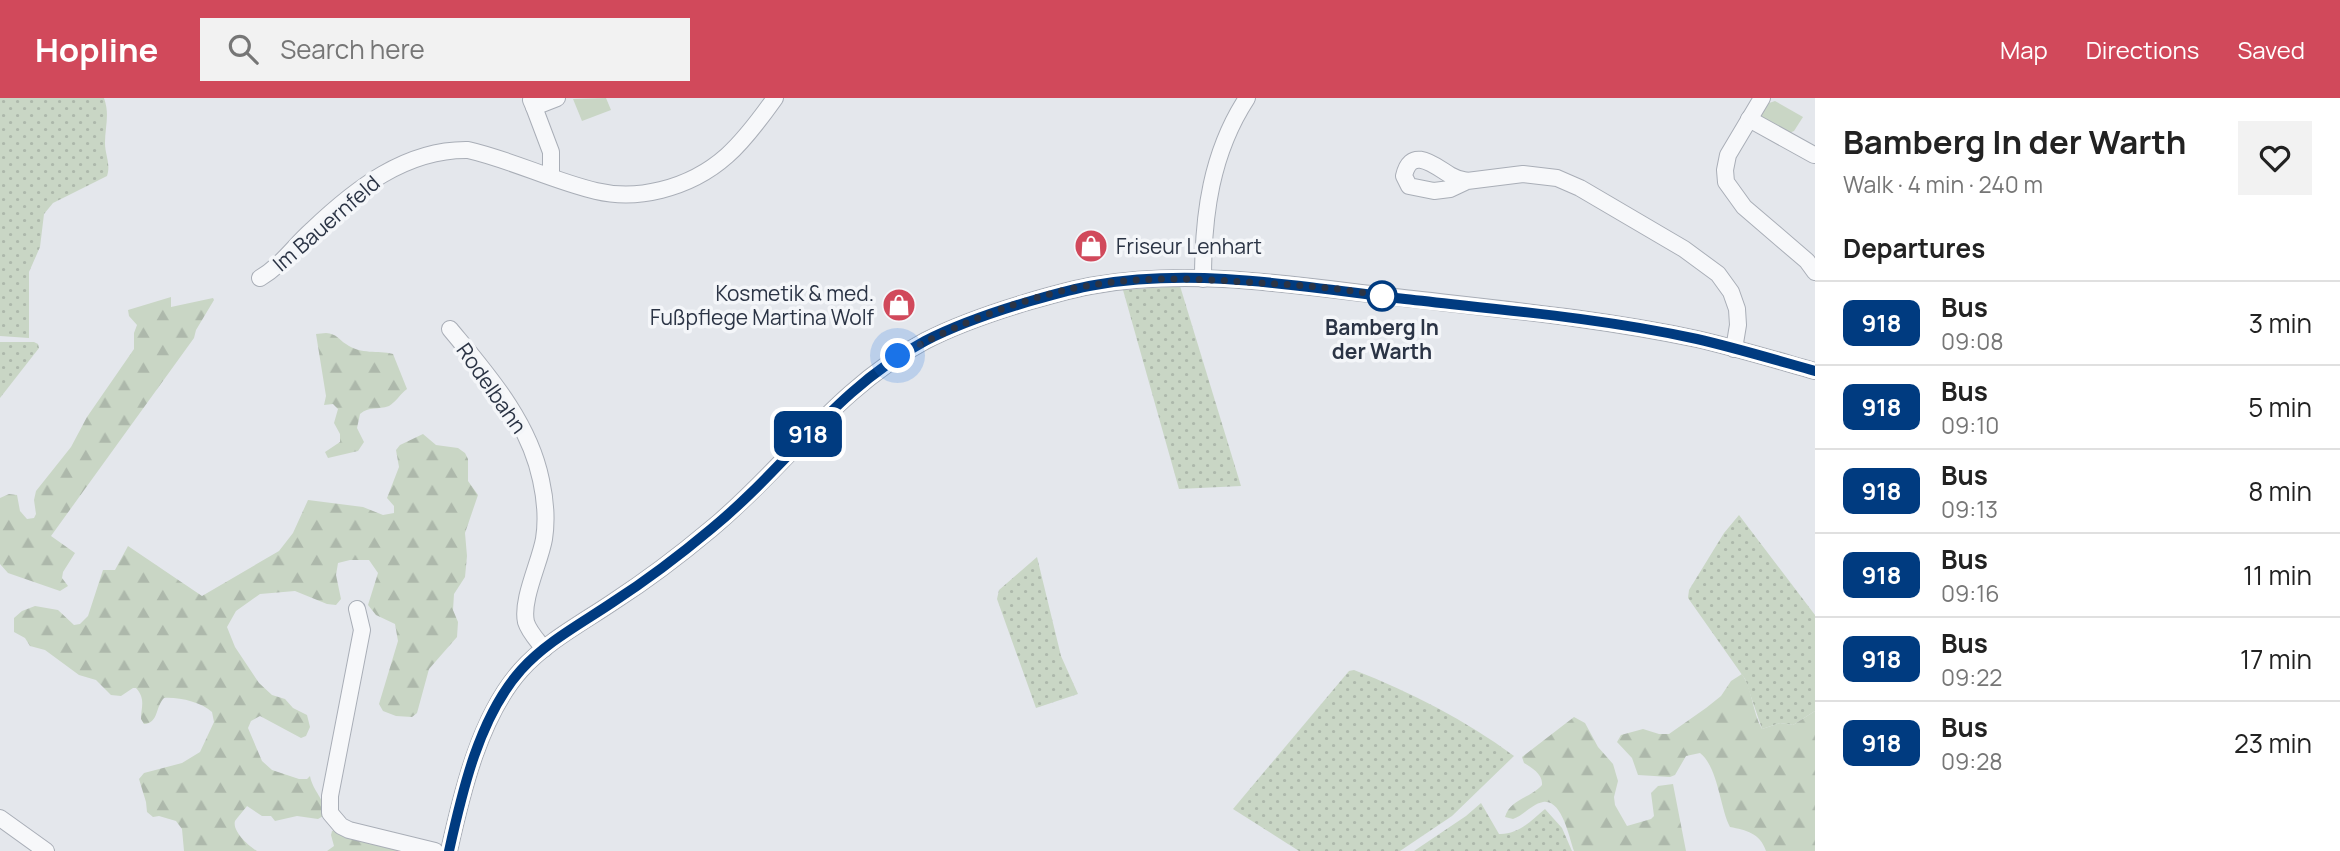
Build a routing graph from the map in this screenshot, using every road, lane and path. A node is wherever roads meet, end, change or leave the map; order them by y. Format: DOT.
graph roads {
  1 [pos="557,98"];
  2 [pos="775,98"];
  3 [pos="1247,98"];
  4 [pos="1766,99"];
  5 [pos="532,103"];
  6 [pos="1749,119"];
  7 [pos="1815,155"];
  8 [pos="551,176"];
  9 [pos="1467,181"];
  10 [pos="1815,272"];
  11 [pos="260,278"];
  12 [pos="1203,279"];
  13 [pos="450,330"];
  14 [pos="1734,349"];
  15 [pos="1814,369"];
  16 [pos="357,609"];
  17 [pos="544,649"];
  18 [pos="0,818"];
  19 [pos="46,851"];
  20 [pos="435,851"];
  21 [pos="449,851"];
  1 -- 5 [label="street"];
  2 -- 8 [label="street, Im Bauernfeld"];
  3 -- 12 [label="street"];
  4 -- 6 [label="street"];
  5 -- 8 [label="street"];
  6 -- 7 [label="street"];
  6 -- 10 [label="street"];
  8 -- 11 [label="street, Im Bauernfeld"];
  9 -- 14 [label="street"];
  12 -- 14 [label="street"];
  12 -- 17 [label="street"];
  13 -- 17 [label="street, Rodelbahn"];
  14 -- 15 [label="street"];
  16 -- 20 [label="street"];
  17 -- 21 [label="street"];
  18 -- 19 [label="street"];
}
